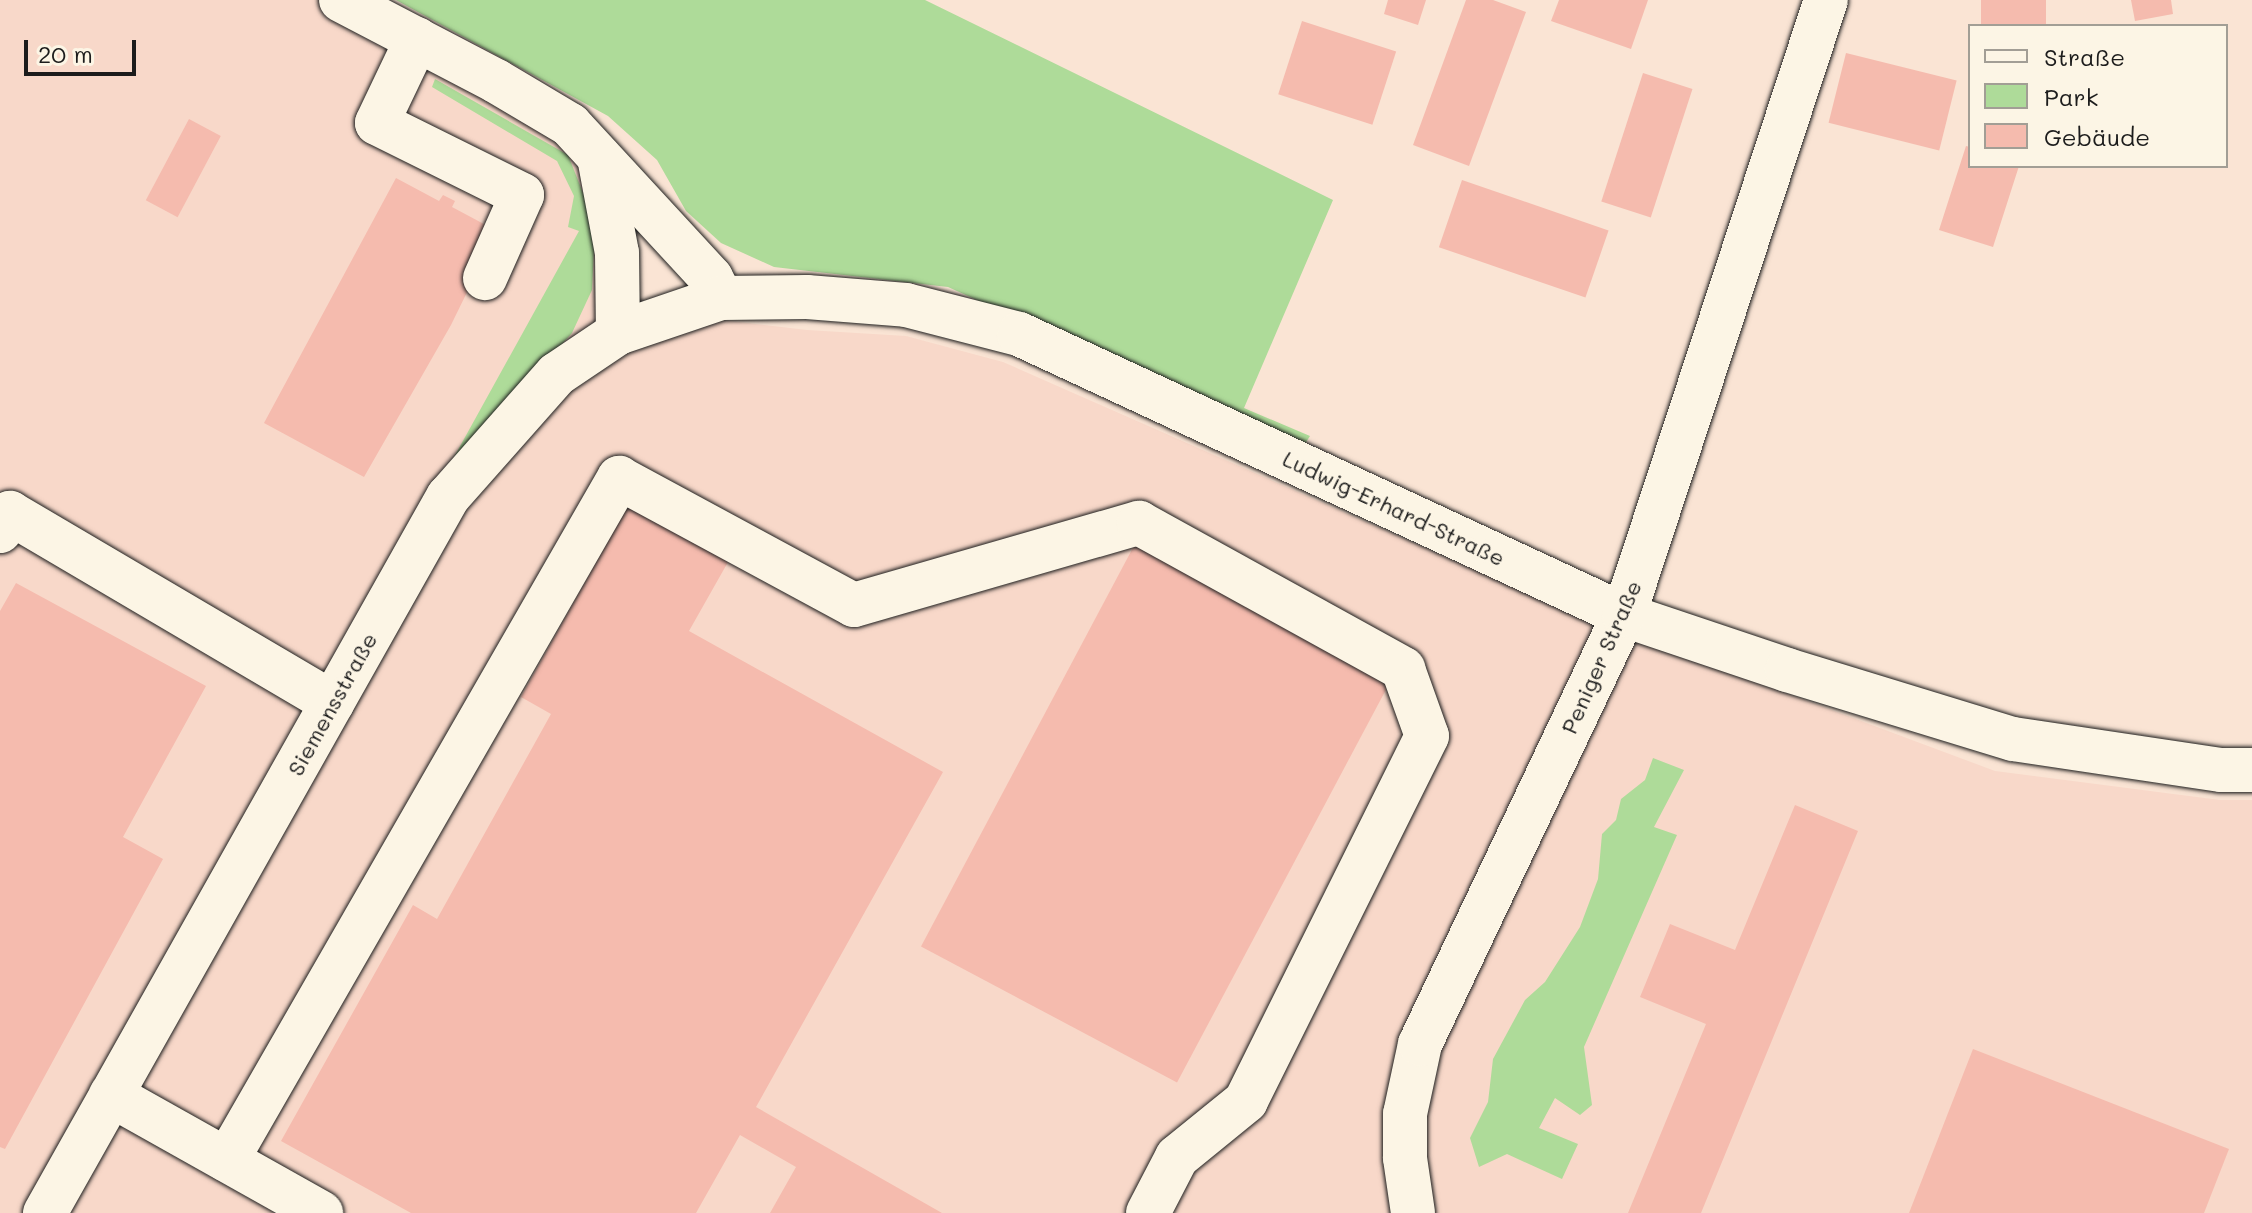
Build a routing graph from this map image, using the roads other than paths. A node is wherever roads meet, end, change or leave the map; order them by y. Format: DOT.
graph roads {
  1 [pos="341,0"];
  2 [pos="1826,0"];
  3 [pos="417,39"];
  4 [pos="599,157"];
  5 [pos="485,278"];
  6 [pos="721,298"];
  7 [pos="618,333"];
  8 [pos="0,531"];
  9 [pos="1624,615"];
  10 [pos="332,703"];
  11 [pos="2252,770"];
  12 [pos="111,1095"];
  13 [pos="227,1160"];
  14 [pos="45,1213"];
  15 [pos="321,1213"];
  16 [pos="1148,1213"];
  17 [pos="1413,1213"];
  1 -- 3 [label="street"];
  2 -- 9 [label="street, Peniger Straße"];
  3 -- 4 [label="street"];
  3 -- 5 [label="street"];
  4 -- 6 [label="street"];
  4 -- 7 [label="street"];
  6 -- 7 [label="street, Siemensstraße"];
  6 -- 9 [label="street, Ludwig-Erhard-Straße"];
  7 -- 10 [label="street, Siemensstraße"];
  8 -- 10 [label="street"];
  9 -- 11 [label="street, Ludwig-Erhard-Straße"];
  9 -- 17 [label="street, Peniger Straße"];
  10 -- 12 [label="street, Siemensstraße"];
  12 -- 13 [label="street"];
  12 -- 14 [label="street, Siemensstraße"];
  13 -- 15 [label="street"];
  13 -- 16 [label="street"];
}
